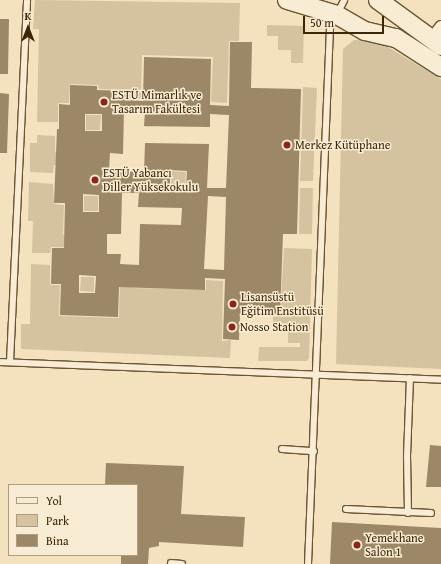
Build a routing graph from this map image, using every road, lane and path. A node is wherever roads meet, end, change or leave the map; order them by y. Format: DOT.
graph roads {
  1 [pos="27,0"];
  2 [pos="287,0"];
  3 [pos="378,0"];
  4 [pos="340,7"];
  5 [pos="438,37"];
  6 [pos="441,67"];
  7 [pos="0,362"];
  8 [pos="10,362"];
  9 [pos="318,374"];
  10 [pos="410,378"];
  11 [pos="441,380"];
  12 [pos="282,449"];
  13 [pos="314,451"];
  14 [pos="346,510"];
  15 [pos="408,513"];
  16 [pos="431,513"];
  17 [pos="171,563"];
  18 [pos="182,564"];
  19 [pos="308,564"];
  1 -- 8 [label="lane"];
  2 -- 4 [label="street"];
  3 -- 5 [label="street"];
  4 -- 6 [label="street"];
  4 -- 9 [label="lane"];
  7 -- 8 [label="lane"];
  8 -- 9 [label="lane"];
  9 -- 10 [label="lane"];
  9 -- 13 [label="lane"];
  10 -- 11 [label="lane"];
  10 -- 15 [label="lane"];
  12 -- 13 [label="lane"];
  13 -- 19 [label="lane"];
  14 -- 15 [label="lane"];
  15 -- 16 [label="lane"];
  17 -- 18 [label="lane"];
}
